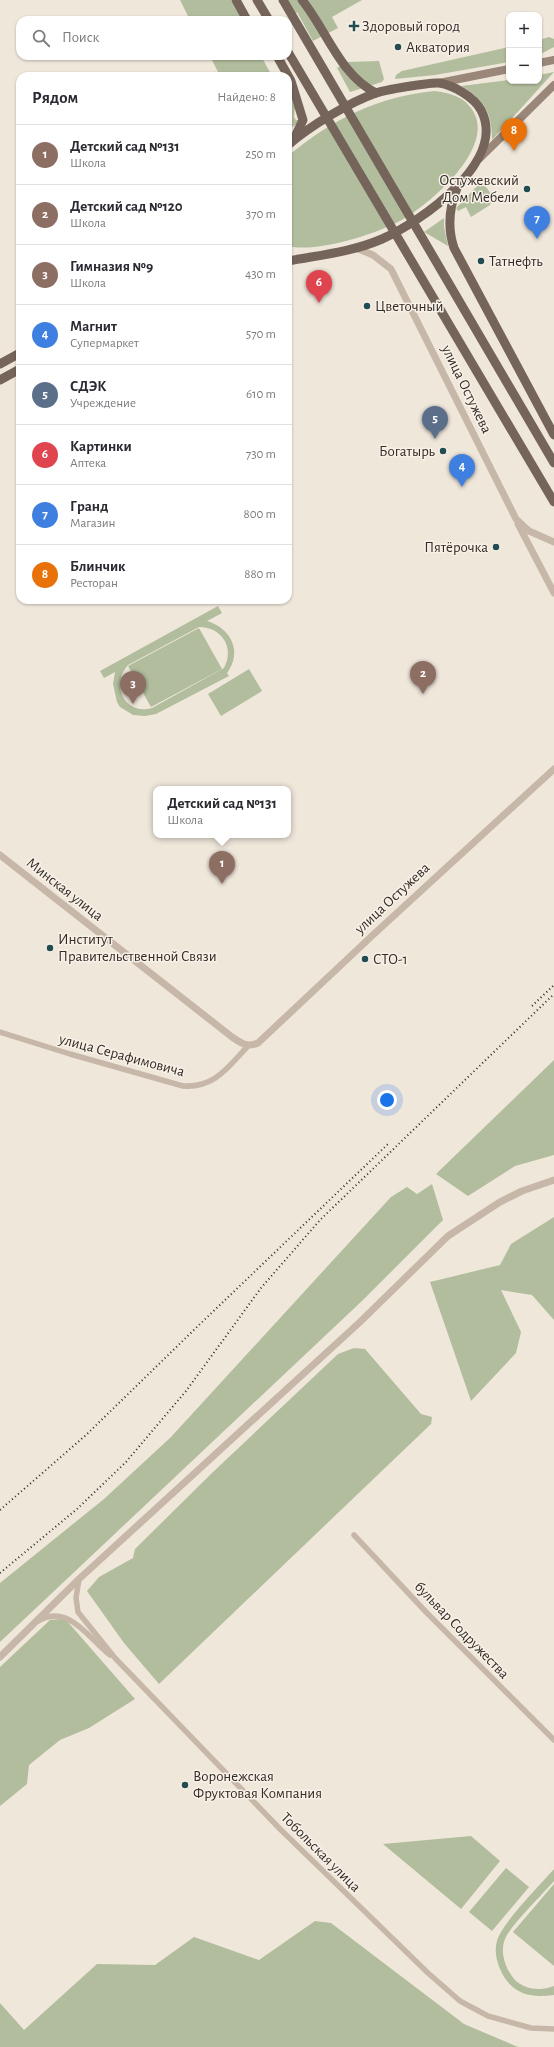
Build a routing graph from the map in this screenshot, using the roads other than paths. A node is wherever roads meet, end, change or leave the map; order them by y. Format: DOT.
graph roads {
  1 [pos="236,0"];
  2 [pos="257,0"];
  3 [pos="283,0"];
  4 [pos="302,0"];
  5 [pos="245,16"];
  6 [pos="267,16"];
  7 [pos="292,59"];
  8 [pos="279,60"];
  9 [pos="554,60"];
  10 [pos="542,62"];
  11 [pos="506,70"];
  12 [pos="286,72"];
  13 [pos="438,83"];
  14 [pos="292,85"];
  15 [pos="554,85"];
  16 [pos="376,93"];
  17 [pos="292,141"];
  18 [pos="292,143"];
  19 [pos="477,161"];
  20 [pos="458,185"];
  21 [pos="356,248"];
  22 [pos="292,256"];
  23 [pos="301,259"];
  24 [pos="292,261"];
  25 [pos="16,355"];
  26 [pos="0,364"];
  27 [pos="16,371"];
  28 [pos="0,380"];
  29 [pos="554,435"];
  30 [pos="554,463"];
  31 [pos="554,502"];
  32 [pos="516,519"];
  33 [pos="554,542"];
  34 [pos="554,581"];
  35 [pos="554,592"];
  36 [pos="554,769"];
  37 [pos="0,855"];
  38 [pos="0,1032"];
  39 [pos="248,1046"];
  40 [pos="554,1180"];
  41 [pos="354,1535"];
  42 [pos="79,1579"];
  43 [pos="34,1623"];
  44 [pos="0,1657"];
  45 [pos="115,1658"];
  46 [pos="554,1740"];
  47 [pos="554,2028"];
  1 -- 5 [label="main road"];
  2 -- 6 [label="main road"];
  3 -- 30 [label="main road, bridge"];
  4 -- 16 [label="main road"];
  7 -- 31 [label="main road, bridge"];
  8 -- 12 [label="main road"];
  9 -- 10 [label="main road"];
  11 -- 13 [label="main road"];
  13 -- 16 [label="main road"];
  13 -- 19 [label="main road"];
  14 -- 17 [label="main road"];
  15 -- 19 [label="main road"];
  16 -- 18 [label="main road"];
  19 -- 20 [label="main road"];
  20 -- 21 [label="main road"];
  20 -- 29 [label="main road"];
  21 -- 23 [label="main road"];
  21 -- 32 [label="street, улица Остужева"];
  22 -- 23 [label="main road"];
  23 -- 24 [label="main road"];
  25 -- 26 [label="main road"];
  27 -- 28 [label="main road"];
  32 -- 33 [label="street, улица Остужева"];
  32 -- 35 [label="street"];
  34 -- 35 [label="street"];
  36 -- 39 [label="street, улица Остужева"];
  37 -- 39 [label="street, Минская улица"];
  38 -- 39 [label="street, улица Серафимовича"];
  40 -- 42 [label="street"];
  41 -- 46 [label="street, бульвар Содружества"];
  42 -- 43 [label="street"];
  42 -- 45 [label="street, Тобольская улица"];
  43 -- 44 [label="street"];
  43 -- 45 [label="street"];
  45 -- 47 [label="street, Тобольская улица"];
}
